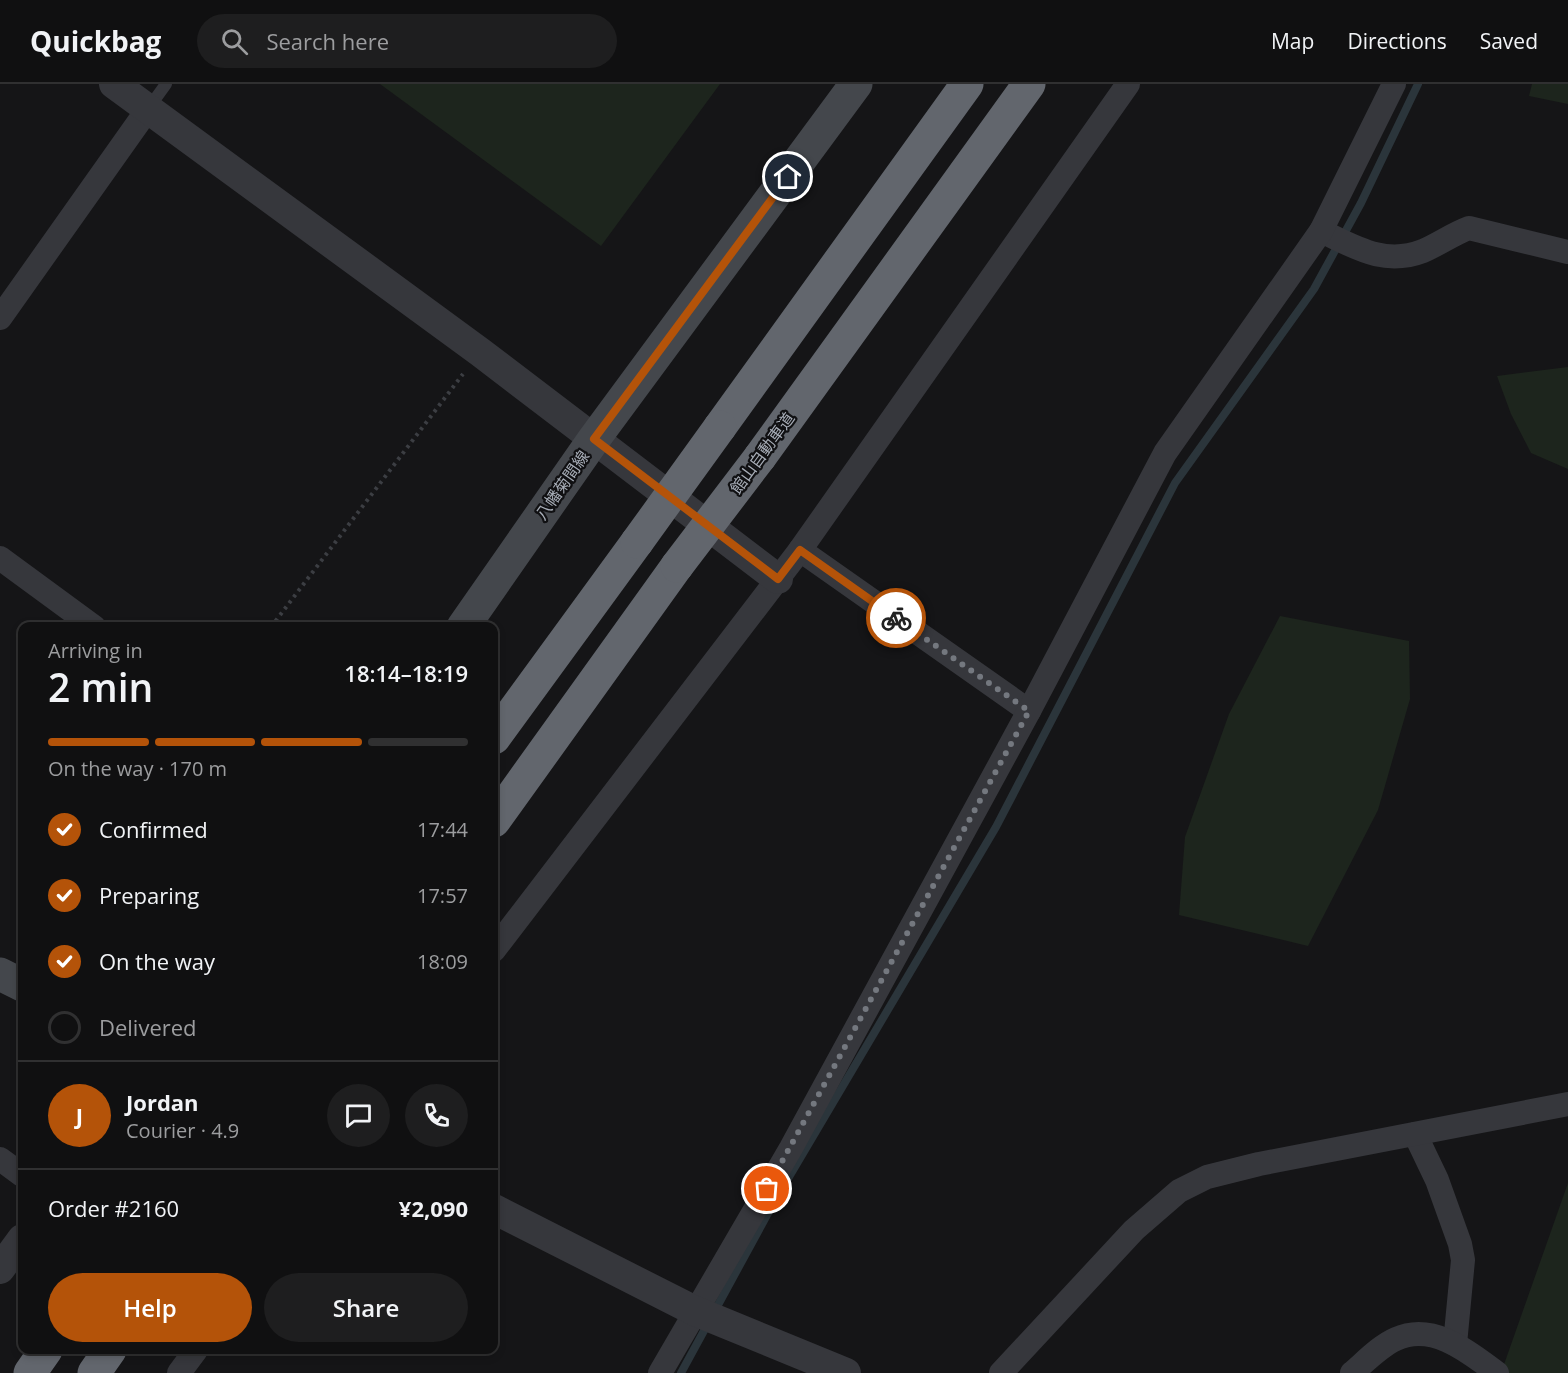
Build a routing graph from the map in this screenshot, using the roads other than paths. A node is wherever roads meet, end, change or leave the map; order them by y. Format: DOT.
graph roads {
  1 [pos="114,84"];
  2 [pos="166,84"];
  3 [pos="856,84"];
  4 [pos="967,84"];
  5 [pos="1029,84"];
  6 [pos="1128,84"];
  7 [pos="1394,84"];
  8 [pos="148,109"];
  9 [pos="1320,231"];
  10 [pos="1568,252"];
  11 [pos="0,318"];
  12 [pos="594,439"];
  13 [pos="800,550"];
  14 [pos="0,558"];
  15 [pos="778,579"];
  16 [pos="87,622"];
  17 [pos="466,622"];
  18 [pos="1029,711"];
  19 [pos="498,733"];
  20 [pos="498,815"];
  21 [pos="498,945"];
  22 [pos="1568,1104"];
  23 [pos="1415,1134"];
  24 [pos="0,1159"];
  25 [pos="18,1172"];
  26 [pos="498,1211"];
  27 [pos="18,1244"];
  28 [pos="0,1269"];
  29 [pos="695,1311"];
  30 [pos="1455,1344"];
  31 [pos="43,1354"];
  32 [pos="107,1354"];
  33 [pos="193,1354"];
  34 [pos="30,1373"];
  35 [pos="94,1373"];
  36 [pos="179,1373"];
  37 [pos="660,1373"];
  38 [pos="846,1373"];
  39 [pos="1001,1373"];
  40 [pos="1352,1373"];
  41 [pos="1496,1373"];
  1 -- 8 [label="street"];
  2 -- 8 [label="lane"];
  3 -- 12 [label="main road, 八幡菊間線"];
  4 -- 19 [label="highway, bridge"];
  5 -- 20 [label="highway, 館山自動車道, bridge"];
  6 -- 13 [label="street"];
  7 -- 9 [label="street"];
  8 -- 11 [label="street"];
  8 -- 12 [label="street"];
  9 -- 10 [label="street"];
  9 -- 18 [label="street"];
  12 -- 15 [label="street"];
  12 -- 17 [label="main road, 八幡菊間線"];
  13 -- 15 [label="street"];
  13 -- 18 [label="street"];
  14 -- 16 [label="street"];
  15 -- 21 [label="street"];
  18 -- 29 [label="street"];
  22 -- 23 [label="street"];
  23 -- 30 [label="street"];
  23 -- 39 [label="street"];
  24 -- 25 [label="street"];
  26 -- 29 [label="street"];
  27 -- 28 [label="street"];
  29 -- 37 [label="street"];
  29 -- 38 [label="street"];
  30 -- 40 [label="street"];
  30 -- 41 [label="street"];
  31 -- 34 [label="highway"];
  32 -- 35 [label="highway"];
  33 -- 36 [label="street"];
}
